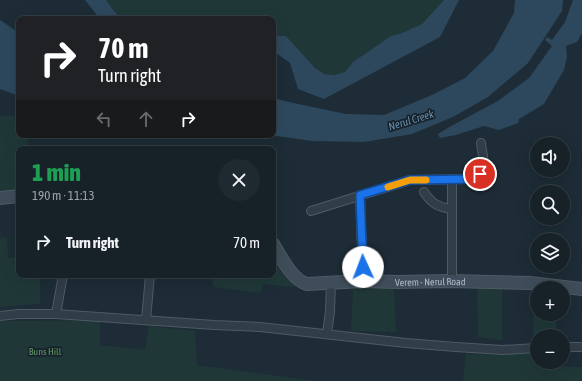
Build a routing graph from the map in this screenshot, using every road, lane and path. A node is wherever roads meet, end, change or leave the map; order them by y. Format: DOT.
graph roads {
  1 [pos="481,143"];
  2 [pos="452,180"];
  3 [pos="424,192"];
  4 [pos="360,195"];
  5 [pos="16,196"];
  6 [pos="0,198"];
  7 [pos="452,209"];
  8 [pos="311,211"];
  9 [pos="276,249"];
  10 [pos="62,278"];
  11 [pos="150,278"];
  12 [pos="364,281"];
  13 [pos="452,281"];
  14 [pos="331,283"];
  15 [pos="582,288"];
  16 [pos="56,314"];
  17 [pos="0,316"];
  18 [pos="146,320"];
  19 [pos="327,334"];
  20 [pos="570,347"];
  21 [pos="582,347"];
  22 [pos="530,348"];
  1 -- 2 [label="street"];
  2 -- 4 [label="street"];
  2 -- 7 [label="street"];
  3 -- 7 [label="street"];
  4 -- 8 [label="street"];
  4 -- 12 [label="street"];
  5 -- 6 [label="main road"];
  7 -- 13 [label="street"];
  9 -- 14 [label="main road, Verem - Nerul Road"];
  10 -- 16 [label="street"];
  11 -- 18 [label="street"];
  12 -- 13 [label="main road, Verem - Nerul Road"];
  12 -- 14 [label="main road, Verem - Nerul Road"];
  13 -- 15 [label="main road, Verem - Nerul Road"];
  14 -- 19 [label="street"];
  16 -- 17 [label="street"];
  16 -- 18 [label="street"];
  18 -- 19 [label="street"];
  19 -- 22 [label="street"];
  20 -- 21 [label="street"];
}
